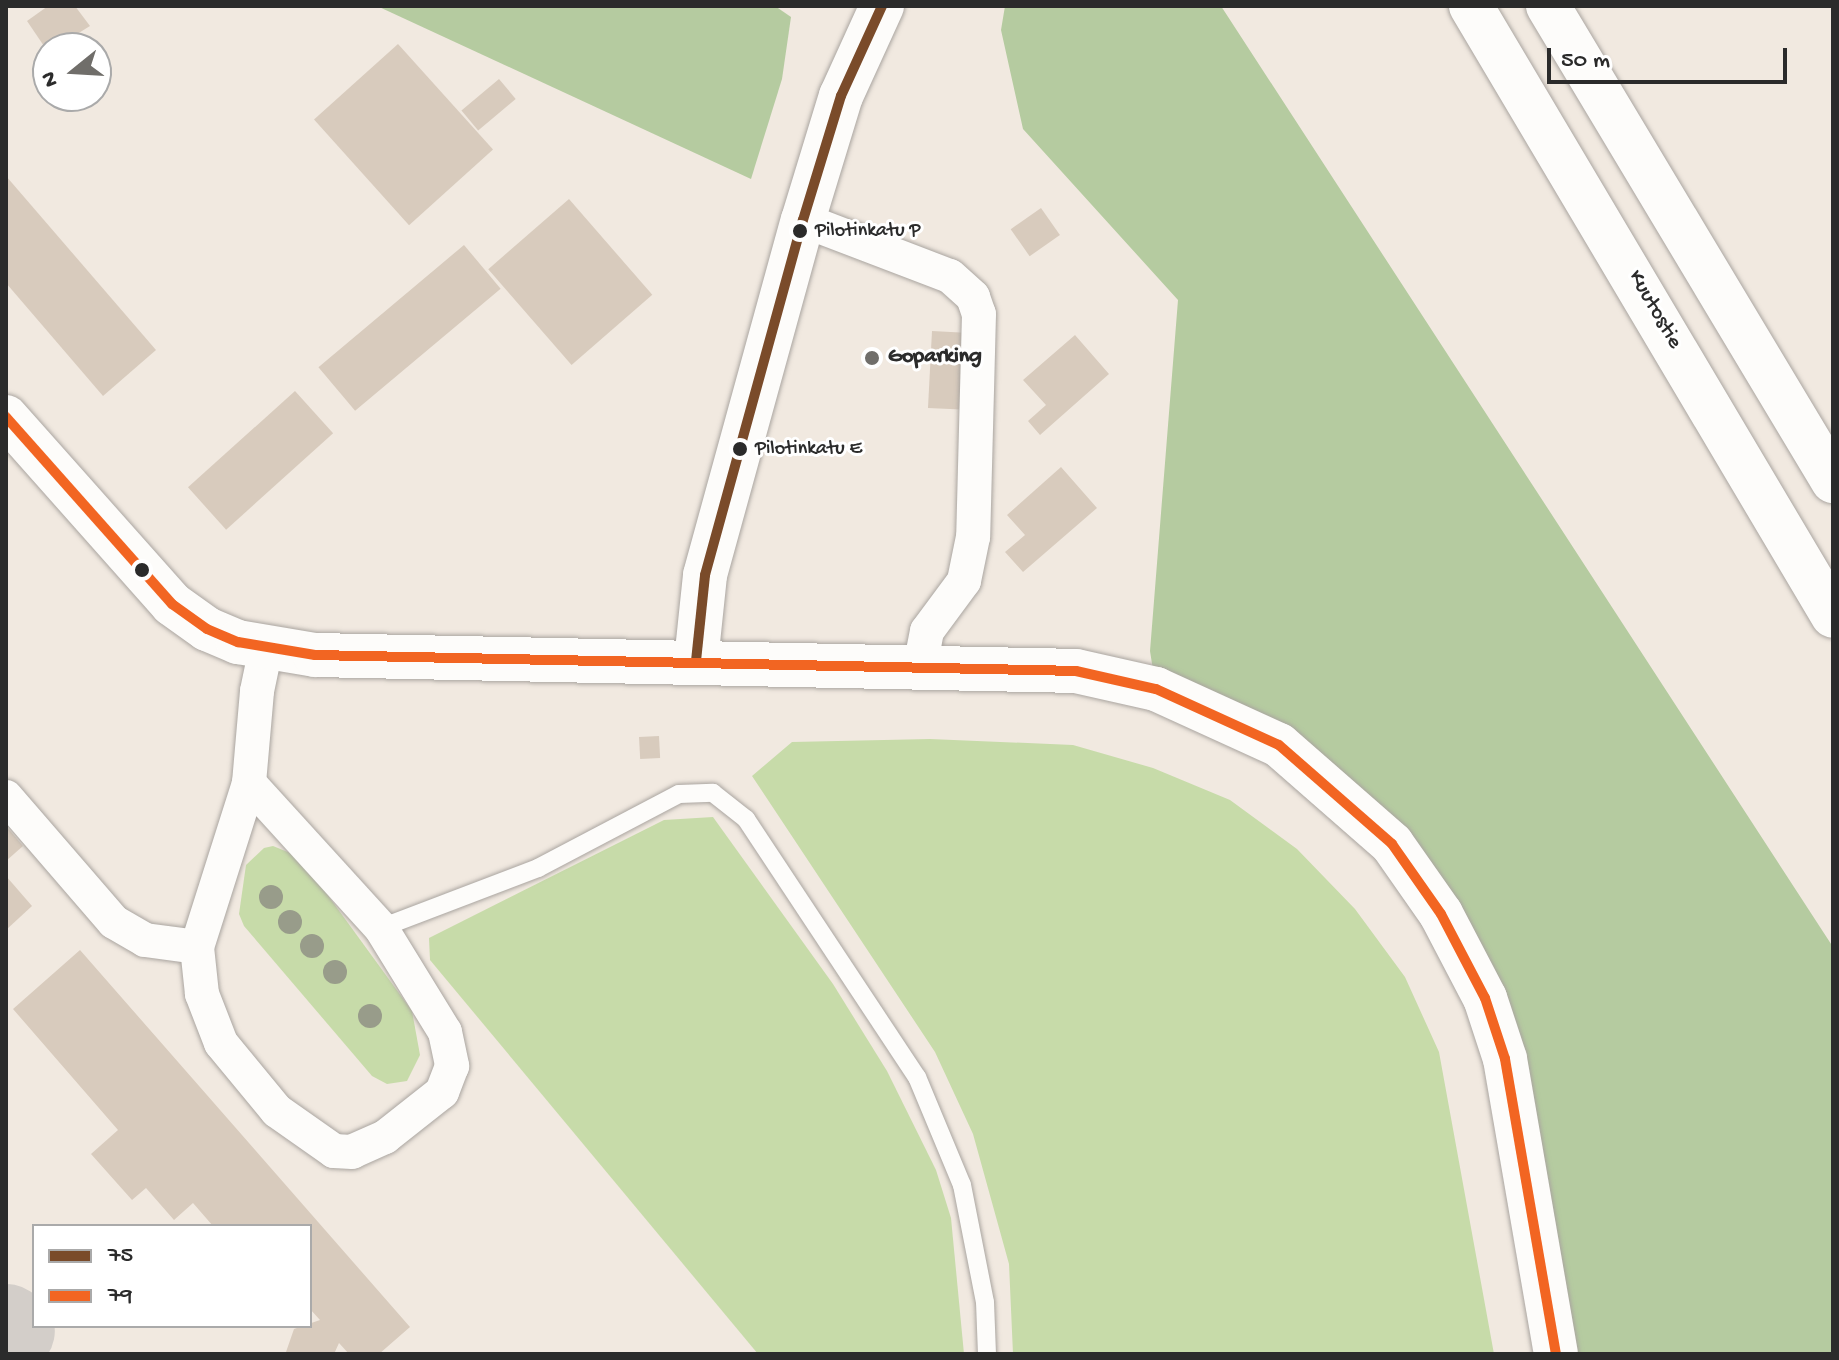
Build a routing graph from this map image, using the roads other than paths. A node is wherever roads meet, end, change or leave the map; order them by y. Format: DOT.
graph roads {
  1 [pos="882,6"];
  2 [pos="1471,6"];
  3 [pos="1548,6"];
  4 [pos="803,220"];
  5 [pos="6,417"];
  6 [pos="1833,481"];
  7 [pos="1833,616"];
  8 [pos="266,648"];
  9 [pos="696,661"];
  10 [pos="920,666"];
  11 [pos="249,783"];
  12 [pos="6,797"];
  13 [pos="381,928"];
  14 [pos="197,947"];
  15 [pos="987,1354"];
  16 [pos="1556,1354"];
  1 -- 4 [label="main road"];
  2 -- 7 [label="main road, Kuutostie"];
  3 -- 6 [label="main road"];
  4 -- 9 [label="main road"];
  4 -- 10 [label="street"];
  5 -- 8 [label="main road"];
  8 -- 9 [label="main road"];
  8 -- 11 [label="street"];
  9 -- 10 [label="main road"];
  10 -- 16 [label="main road"];
  11 -- 13 [label="street"];
  11 -- 14 [label="street"];
  12 -- 14 [label="street"];
  13 -- 14 [label="street"];
  13 -- 15 [label="lane"];
}
